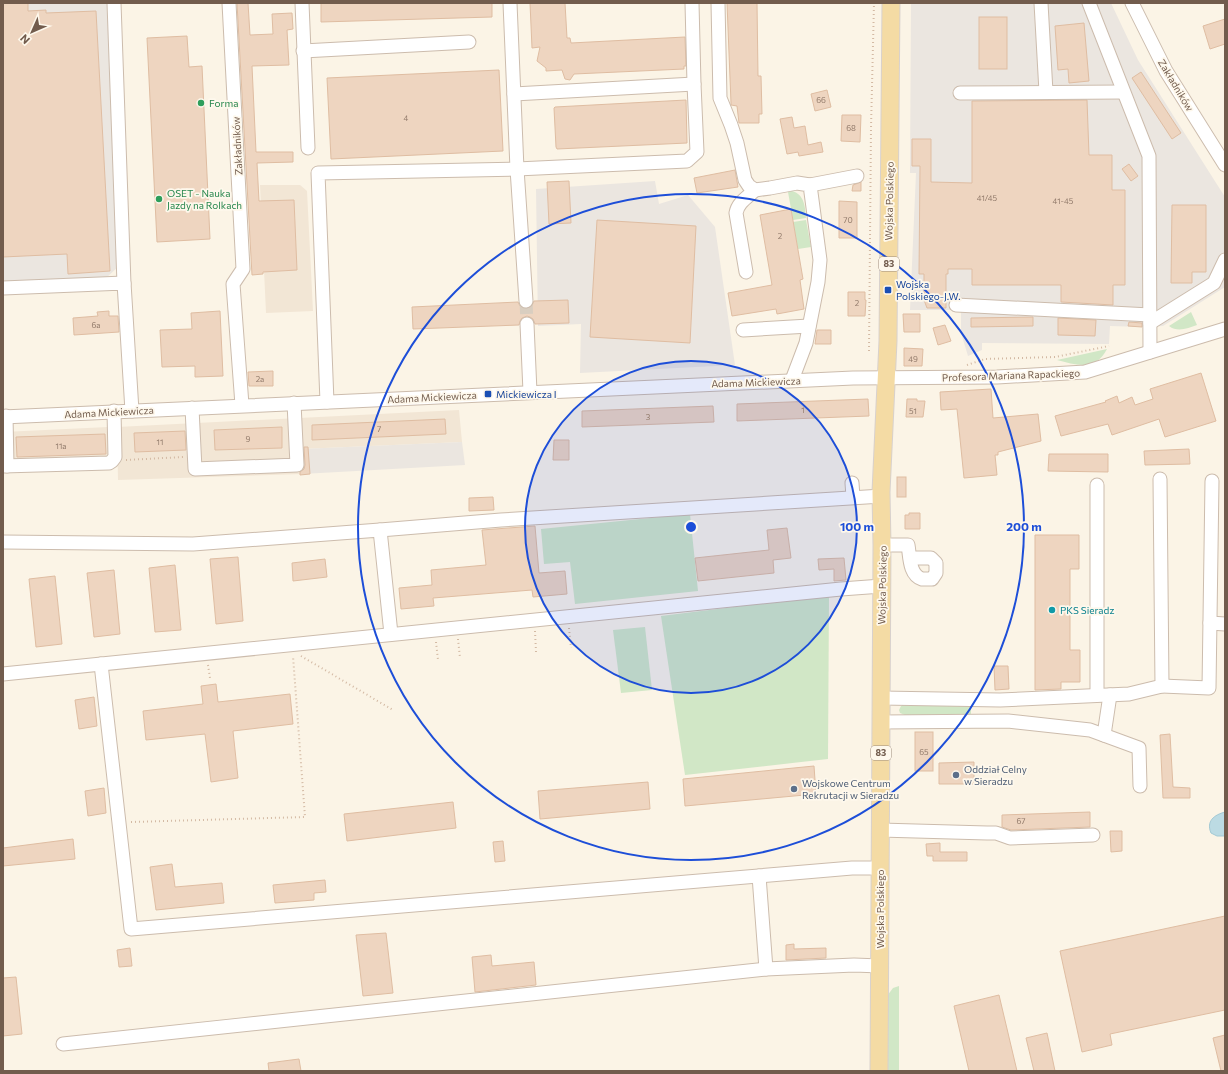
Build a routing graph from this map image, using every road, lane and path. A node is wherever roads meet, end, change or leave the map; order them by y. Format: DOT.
graph roads {
  1 [pos="114,3"];
  2 [pos="229,3"];
  3 [pos="302,3"];
  4 [pos="510,3"];
  5 [pos="692,3"];
  6 [pos="718,3"];
  7 [pos="874,3"];
  8 [pos="891,3"];
  9 [pos="1041,3"];
  10 [pos="1089,3"];
  11 [pos="1132,3"];
  12 [pos="469,42"];
  13 [pos="304,51"];
  14 [pos="694,84"];
  15 [pos="1046,92"];
  16 [pos="1123,92"];
  17 [pos="960,93"];
  18 [pos="514,94"];
  19 [pos="308,148"];
  20 [pos="1225,165"];
  21 [pos="518,170"];
  22 [pos="856,176"];
  23 [pos="810,185"];
  24 [pos="755,190"];
  25 [pos="1225,260"];
  26 [pos="746,272"];
  27 [pos="124,284"];
  28 [pos="3,288"];
  29 [pos="526,302"];
  30 [pos="956,305"];
  31 [pos="1150,319"];
  32 [pos="527,324"];
  33 [pos="809,326"];
  34 [pos="1225,329"];
  35 [pos="743,330"];
  36 [pos="1109,346"];
  37 [pos="869,351"];
  38 [pos="1150,352"];
  39 [pos="963,366"];
  40 [pos="886,378"];
  41 [pos="792,380"];
  42 [pos="530,392"];
  43 [pos="327,402"];
  44 [pos="294,403"];
  45 [pos="242,405"];
  46 [pos="192,408"];
  47 [pos="132,411"];
  48 [pos="114,412"];
  49 [pos="5,417"];
  50 [pos="194,456"];
  51 [pos="112,461"];
  52 [pos="5,466"];
  53 [pos="1160,479"];
  54 [pos="1212,481"];
  55 [pos="852,483"];
  56 [pos="1097,485"];
  57 [pos="882,496"];
  58 [pos="853,497"];
  59 [pos="380,530"];
  60 [pos="3,542"];
  61 [pos="882,545"];
  62 [pos="910,558"];
  63 [pos="882,586"];
  64 [pos="1210,623"];
  65 [pos="1225,624"];
  66 [pos="392,634"];
  67 [pos="292,651"];
  68 [pos="101,664"];
  69 [pos="3,674"];
  70 [pos="1162,686"];
  71 [pos="1103,695"];
  72 [pos="881,698"];
  73 [pos="977,700"];
  74 [pos="976,721"];
  75 [pos="881,722"];
  76 [pos="1104,735"];
  77 [pos="1140,786"];
  78 [pos="119,823"];
  79 [pos="880,830"];
  80 [pos="1093,835"];
  81 [pos="880,868"];
  82 [pos="759,876"];
  83 [pos="880,966"];
  84 [pos="766,969"];
  85 [pos="63,1044"];
  86 [pos="879,1071"];
  1 -- 27 [label="street"];
  2 -- 45 [label="street, Zakładników"];
  3 -- 13 [label="street"];
  4 -- 18 [label="street"];
  5 -- 14 [label="street"];
  6 -- 24 [label="street"];
  7 -- 37 [label="path"];
  8 -- 40 [label="main road, Wojska Polskiego / 83"];
  9 -- 15 [label="street"];
  10 -- 16 [label="street"];
  11 -- 20 [label="street, Zakładników"];
  12 -- 13 [label="street"];
  13 -- 19 [label="street"];
  14 -- 18 [label="street"];
  14 -- 21 [label="street"];
  15 -- 16 [label="street"];
  15 -- 17 [label="street"];
  16 -- 31 [label="street"];
  18 -- 21 [label="street"];
  21 -- 29 [label="street"];
  21 -- 43 [label="street"];
  22 -- 23 [label="street"];
  23 -- 24 [label="street"];
  23 -- 33 [label="street"];
  24 -- 26 [label="street"];
  25 -- 31 [label="street"];
  27 -- 28 [label="street"];
  27 -- 47 [label="street"];
  30 -- 31 [label="street"];
  31 -- 38 [label="street"];
  32 -- 42 [label="street"];
  33 -- 35 [label="street"];
  33 -- 41 [label="street"];
  34 -- 38 [label="street, Profesora Mariana Rapackiego"];
  36 -- 39 [label="path"];
  38 -- 40 [label="street, Profesora Mariana Rapackiego"];
  40 -- 41 [label="street, Adama Mickiewicza"];
  40 -- 57 [label="main road, Wojska Polskiego / 83"];
  41 -- 42 [label="street, Adama Mickiewicza"];
  42 -- 43 [label="street, Adama Mickiewicza"];
  43 -- 44 [label="street, Adama Mickiewicza"];
  44 -- 45 [label="street, Adama Mickiewicza"];
  44 -- 50 [label="street"];
  45 -- 46 [label="street, Adama Mickiewicza"];
  46 -- 47 [label="street, Adama Mickiewicza"];
  46 -- 50 [label="street"];
  47 -- 48 [label="street, Adama Mickiewicza"];
  48 -- 49 [label="street, Adama Mickiewicza"];
  48 -- 51 [label="street"];
  49 -- 52 [label="street"];
  50 -- 51 [label="path"];
  51 -- 52 [label="street"];
  53 -- 70 [label="street"];
  54 -- 64 [label="street"];
  55 -- 58 [label="street"];
  56 -- 71 [label="street"];
  57 -- 58 [label="street"];
  57 -- 61 [label="main road, Wojska Polskiego / 83"];
  58 -- 59 [label="street"];
  59 -- 60 [label="street"];
  59 -- 66 [label="street"];
  61 -- 62 [label="street"];
  61 -- 63 [label="main road, Wojska Polskiego / 83"];
  63 -- 66 [label="street"];
  63 -- 72 [label="main road, Wojska Polskiego / 83"];
  64 -- 65 [label="street"];
  64 -- 70 [label="street"];
  66 -- 68 [label="street"];
  67 -- 78 [label="path"];
  68 -- 69 [label="street"];
  68 -- 78 [label="street"];
  70 -- 71 [label="street"];
  71 -- 73 [label="street"];
  71 -- 76 [label="street"];
  72 -- 73 [label="street"];
  72 -- 75 [label="main road, Wojska Polskiego / 83"];
  73 -- 74 [label="street"];
  74 -- 75 [label="street"];
  74 -- 76 [label="street"];
  75 -- 79 [label="main road, Wojska Polskiego / 83"];
  76 -- 77 [label="street"];
  78 -- 82 [label="street"];
  79 -- 80 [label="street"];
  79 -- 81 [label="main road, Wojska Polskiego / 83"];
  81 -- 82 [label="street"];
  81 -- 83 [label="main road, Wojska Polskiego / 83"];
  82 -- 84 [label="street"];
  83 -- 84 [label="street"];
  83 -- 86 [label="main road, Wojska Polskiego / 83"];
  84 -- 85 [label="street"];
}
